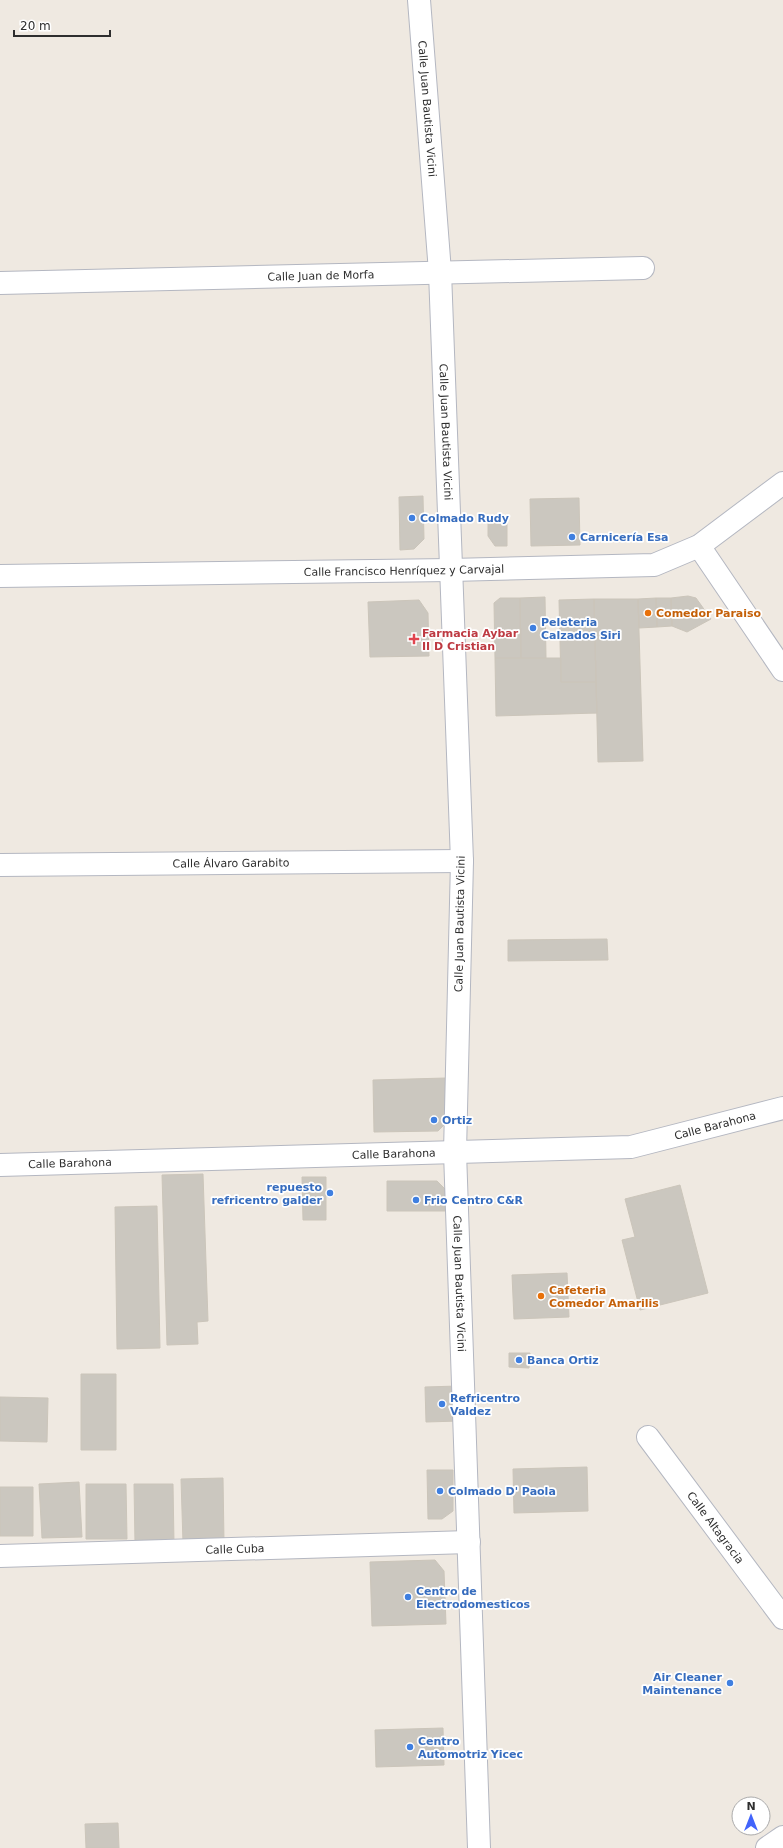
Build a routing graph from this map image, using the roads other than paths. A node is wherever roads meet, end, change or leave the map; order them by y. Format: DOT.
graph roads {
  1 [pos="419,0"];
  2 [pos="642,268"];
  3 [pos="440,272"];
  4 [pos="0,283"];
  5 [pos="783,483"];
  6 [pos="699,546"];
  7 [pos="451,570"];
  8 [pos="0,576"];
  9 [pos="783,670"];
  10 [pos="462,861"];
  11 [pos="0,865"];
  12 [pos="783,1108"];
  13 [pos="455,1152"];
  14 [pos="0,1165"];
  15 [pos="648,1437"];
  16 [pos="469,1542"];
  17 [pos="0,1556"];
  18 [pos="783,1618"];
  19 [pos="783,1836"];
  20 [pos="479,1848"];
  21 [pos="767,1848"];
  1 -- 3 [label="street, Calle Juan Bautista Vicini"];
  2 -- 3 [label="street, Calle Juan de Morfa"];
  3 -- 4 [label="street, Calle Juan de Morfa"];
  3 -- 7 [label="street, Calle Juan Bautista Vicini"];
  5 -- 6 [label="street, Calle Francisco Henríquez y Carvajal"];
  6 -- 7 [label="street, Calle Francisco Henríquez y Carvajal"];
  6 -- 9 [label="street"];
  7 -- 8 [label="street, Calle Francisco Henríquez y Carvajal"];
  7 -- 10 [label="street, Calle Juan Bautista Vicini"];
  10 -- 11 [label="street, Calle Álvaro Garabito"];
  10 -- 13 [label="street, Calle Juan Bautista Vicini"];
  12 -- 13 [label="street, Calle Barahona"];
  13 -- 14 [label="street, Calle Barahona"];
  13 -- 16 [label="street, Calle Juan Bautista Vicini"];
  15 -- 18 [label="street, Calle Altagracia"];
  16 -- 17 [label="street, Calle Cuba"];
  16 -- 20 [label="street, Calle Juan Bautista Vicini"];
  19 -- 21 [label="street"];
}
